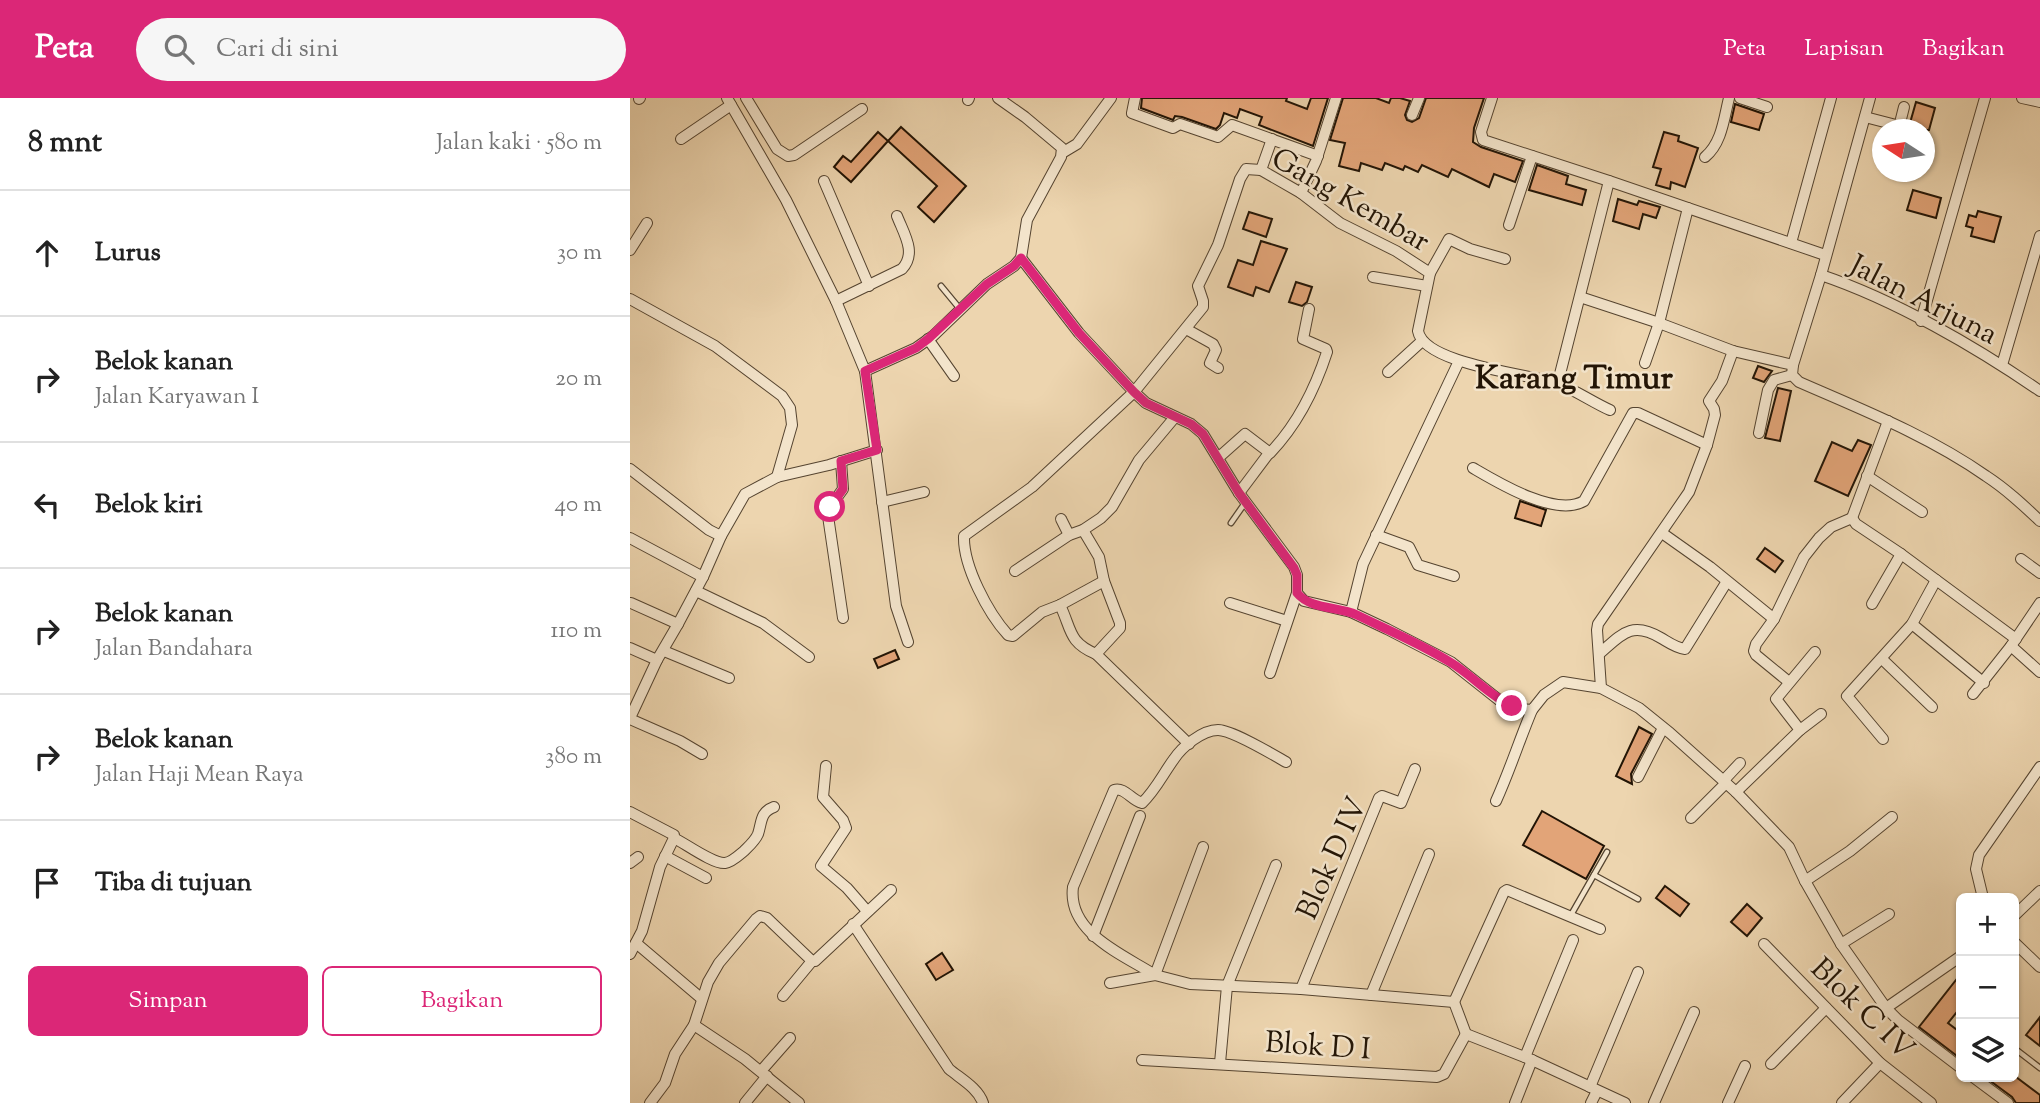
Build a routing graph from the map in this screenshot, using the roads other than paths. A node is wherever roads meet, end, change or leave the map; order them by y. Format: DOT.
graph roads {
  1 [pos="746,98"];
  2 [pos="998,98"];
  3 [pos="1111,98"];
  4 [pos="1135,98"];
  5 [pos="1336,98"];
  6 [pos="1419,98"];
  7 [pos="1492,98"];
  8 [pos="1729,98"];
  9 [pos="1740,98"];
  10 [pos="1831,98"];
  11 [pos="1870,98"];
  12 [pos="1985,98"];
  13 [pos="2022,98"];
  14 [pos="729,102"];
  15 [pos="2040,102"];
  16 [pos="1767,107"];
  17 [pos="1904,107"];
  18 [pos="862,109"];
  19 [pos="1412,116"];
  20 [pos="1865,117"];
  21 [pos="681,139"];
  22 [pos="1272,139"];
  23 [pos="1062,153"];
  24 [pos="1318,156"];
  25 [pos="1532,156"];
  26 [pos="1705,157"];
  27 [pos="1261,170"];
  28 [pos="824,181"];
  29 [pos="1609,181"];
  30 [pos="1301,193"];
  31 [pos="1688,208"];
  32 [pos="897,216"];
  33 [pos="647,223"];
  34 [pos="1509,225"];
  35 [pos="2040,236"];
  36 [pos="1791,243"];
  37 [pos="630,250"];
  38 [pos="1825,255"];
  39 [pos="1021,258"];
  40 [pos="1505,259"];
  41 [pos="1430,273"];
  42 [pos="1821,275"];
  43 [pos="1373,277"];
  44 [pos="869,286"];
  45 [pos="942,286"];
  46 [pos="1427,286"];
  47 [pos="1580,297"];
  48 [pos="630,299"];
  49 [pos="836,301"];
  50 [pos="1309,309"];
  51 [pos="961,310"];
  52 [pos="1921,321"];
  53 [pos="1658,323"];
  54 [pos="1186,329"];
  55 [pos="928,339"];
  56 [pos="1422,341"];
  57 [pos="1733,351"];
  58 [pos="1459,360"];
  59 [pos="1645,363"];
  60 [pos="2002,365"];
  61 [pos="1218,368"];
  62 [pos="1792,370"];
  63 [pos="865,371"];
  64 [pos="1388,372"];
  65 [pos="954,376"];
  66 [pos="1555,383"];
  67 [pos="1137,388"];
  68 [pos="2040,391"];
  69 [pos="1610,410"];
  70 [pos="1175,417"];
  71 [pos="1888,421"];
  72 [pos="1759,433"];
  73 [pos="1707,445"];
  74 [pos="877,450"];
  75 [pos="1269,453"];
  76 [pos="1218,458"];
  77 [pos="841,461"];
  78 [pos="1473,468"];
  79 [pos="630,469"];
  80 [pos="1867,476"];
  81 [pos="777,477"];
  82 [pos="924,492"];
  83 [pos="1242,498"];
  84 [pos="882,502"];
  85 [pos="1922,512"];
  86 [pos="1852,518"];
  87 [pos="1061,519"];
  88 [pos="2040,521"];
  89 [pos="1231,523"];
  90 [pos="1083,530"];
  91 [pos="1662,533"];
  92 [pos="1069,535"];
  93 [pos="1376,535"];
  94 [pos="721,536"];
  95 [pos="630,538"];
  96 [pos="1901,554"];
  97 [pos="2021,559"];
  98 [pos="1015,571"];
  99 [pos="2040,573"];
  100 [pos="1454,576"];
  101 [pos="703,577"];
  102 [pos="1936,580"];
  103 [pos="1104,581"];
  104 [pos="1726,583"];
  105 [pos="696,591"];
  106 [pos="1297,593"];
  107 [pos="631,603"];
  108 [pos="1230,603"];
  109 [pos="2040,603"];
  110 [pos="1872,604"];
  111 [pos="1060,605"];
  112 [pos="1351,612"];
  113 [pos="844,618"];
  114 [pos="1774,619"];
  115 [pos="1286,621"];
  116 [pos="678,624"];
  117 [pos="1912,624"];
  118 [pos="908,642"];
  119 [pos="2013,643"];
  120 [pos="630,648"];
  121 [pos="664,651"];
  122 [pos="1815,652"];
  123 [pos="1096,654"];
  124 [pos="1599,654"];
  125 [pos="809,657"];
  126 [pos="1882,659"];
  127 [pos="657,660"];
  128 [pos="2040,671"];
  129 [pos="1270,673"];
  130 [pos="729,678"];
  131 [pos="1790,682"];
  132 [pos="1984,683"];
  133 [pos="1601,688"];
  134 [pos="1973,694"];
  135 [pos="1932,707"];
  136 [pos="1532,710"];
  137 [pos="1821,714"];
  138 [pos="630,719"];
  139 [pos="1663,728"];
  140 [pos="1800,730"];
  141 [pos="1883,739"];
  142 [pos="1189,744"];
  143 [pos="702,754"];
  144 [pos="1286,762"];
  145 [pos="1740,763"];
  146 [pos="826,766"];
  147 [pos="2040,767"];
  148 [pos="1415,769"];
  149 [pos="1638,777"];
  150 [pos="1725,782"];
  151 [pos="1736,792"];
  152 [pos="1496,801"];
  153 [pos="774,807"];
  154 [pos="630,812"];
  155 [pos="1140,816"];
  156 [pos="1892,817"];
  157 [pos="1691,818"];
  158 [pos="674,838"];
  159 [pos="1203,847"];
  160 [pos="1607,852"];
  161 [pos="1429,853"];
  162 [pos="665,856"];
  163 [pos="1276,865"];
  164 [pos="1594,875"];
  165 [pos="706,878"];
  166 [pos="1805,881"];
  167 [pos="891,890"];
  168 [pos="2040,891"];
  169 [pos="1982,893"];
  170 [pos="1638,899"];
  171 [pos="867,911"];
  172 [pos="2019,911"];
  173 [pos="1889,914"];
  174 [pos="1571,916"];
  175 [pos="853,924"];
  176 [pos="1600,929"];
  177 [pos="1093,936"];
  178 [pos="1573,940"];
  179 [pos="636,943"];
  180 [pos="1764,944"];
  181 [pos="1841,944"];
  182 [pos="2019,947"];
  183 [pos="630,954"];
  184 [pos="1956,959"];
  185 [pos="812,961"];
  186 [pos="2040,967"];
  187 [pos="1637,972"];
  188 [pos="1156,975"];
  189 [pos="1110,983"];
  190 [pos="1227,986"];
  191 [pos="1301,989"];
  192 [pos="1371,995"];
  193 [pos="783,996"];
  194 [pos="702,999"];
  195 [pos="1454,1002"];
  196 [pos="1826,1008"];
  197 [pos="1886,1008"];
  198 [pos="1694,1012"];
  199 [pos="694,1025"];
  200 [pos="1466,1034"];
  201 [pos="790,1038"];
  202 [pos="2019,1052"];
  203 [pos="1529,1058"];
  204 [pos="1142,1060"];
  205 [pos="1220,1063"];
  206 [pos="1880,1063"];
  207 [pos="1770,1064"];
  208 [pos="1956,1064"];
  209 [pos="1745,1066"];
  210 [pos="2040,1068"];
  211 [pos="764,1074"];
  212 [pos="1980,1082"];
  213 [pos="1593,1089"];
  214 [pos="650,1103"];
  215 [pos="746,1103"];
  216 [pos="799,1103"];
  217 [pos="983,1103"];
  218 [pos="1515,1103"];
  219 [pos="1591,1103"];
  220 [pos="1625,1103"];
  221 [pos="1654,1103"];
  222 [pos="1728,1103"];
  223 [pos="1842,1103"];
  224 [pos="1931,1103"];
  225 [pos="2008,1103"];
  1 -- 18 [label="street"];
  2 -- 23 [label="street"];
  3 -- 23 [label="street"];
  4 -- 22 [label="street"];
  5 -- 24 [label="street"];
  6 -- 19 [label="street"];
  7 -- 25 [label="street"];
  8 -- 26 [label="street"];
  9 -- 16 [label="street"];
  10 -- 36 [label="street"];
  11 -- 20 [label="street"];
  12 -- 52 [label="street"];
  13 -- 15 [label="street"];
  14 -- 21 [label="street"];
  14 -- 49 [label="street"];
  17 -- 20 [label="street"];
  20 -- 38 [label="street"];
  22 -- 24 [label="street"];
  22 -- 27 [label="street"];
  23 -- 39 [label="street"];
  24 -- 30 [label="street"];
  25 -- 29 [label="street"];
  25 -- 34 [label="street"];
  27 -- 30 [label="street, Gang Kembar"];
  27 -- 54 [label="street, Gang Kembar"];
  28 -- 44 [label="street"];
  29 -- 31 [label="street"];
  29 -- 47 [label="street"];
  30 -- 41 [label="street, Gang Kembar"];
  31 -- 36 [label="street"];
  31 -- 53 [label="street"];
  32 -- 44 [label="street"];
  33 -- 37 [label="street"];
  35 -- 60 [label="street"];
  36 -- 38 [label="street"];
  38 -- 42 [label="street"];
  39 -- 51 [label="street"];
  39 -- 67 [label="street"];
  40 -- 41 [label="street"];
  41 -- 46 [label="street, Gang Kembar"];
  42 -- 52 [label="street, Jalan Arjuna"];
  42 -- 62 [label="street"];
  43 -- 46 [label="street"];
  44 -- 49 [label="street"];
  45 -- 51 [label="lane"];
  46 -- 56 [label="street, Gang Kembar"];
  47 -- 53 [label="street"];
  47 -- 66 [label="street"];
  48 -- 81 [label="street"];
  49 -- 63 [label="street"];
  50 -- 75 [label="street"];
  51 -- 55 [label="street"];
  52 -- 60 [label="street, Jalan Arjuna"];
  53 -- 57 [label="street"];
  53 -- 59 [label="street"];
  54 -- 61 [label="street"];
  54 -- 67 [label="street"];
  55 -- 63 [label="street"];
  55 -- 65 [label="street"];
  56 -- 58 [label="street"];
  56 -- 64 [label="street"];
  57 -- 62 [label="street"];
  57 -- 73 [label="street"];
  58 -- 66 [label="street"];
  58 -- 93 [label="street"];
  60 -- 68 [label="street, Jalan Arjuna"];
  62 -- 71 [label="street"];
  62 -- 72 [label="street"];
  63 -- 74 [label="street"];
  66 -- 69 [label="street"];
  67 -- 70 [label="street"];
  67 -- 111 [label="street"];
  70 -- 76 [label="street"];
  70 -- 90 [label="street"];
  71 -- 80 [label="street"];
  71 -- 88 [label="street"];
  73 -- 78 [label="street"];
  73 -- 91 [label="street"];
  74 -- 77 [label="street"];
  74 -- 84 [label="street"];
  75 -- 76 [label="street"];
  75 -- 83 [label="street"];
  76 -- 83 [label="street"];
  77 -- 81 [label="street"];
  77 -- 113 [label="street"];
  79 -- 94 [label="street"];
  80 -- 85 [label="street"];
  80 -- 86 [label="street"];
  81 -- 94 [label="street"];
  82 -- 84 [label="street"];
  83 -- 89 [label="lane"];
  83 -- 106 [label="street"];
  84 -- 118 [label="street"];
  86 -- 96 [label="street"];
  86 -- 114 [label="street"];
  87 -- 92 [label="street"];
  90 -- 92 [label="street"];
  90 -- 103 [label="street"];
  91 -- 104 [label="street"];
  91 -- 124 [label="street"];
  92 -- 98 [label="street"];
  93 -- 100 [label="street"];
  93 -- 112 [label="street"];
  94 -- 101 [label="street"];
  95 -- 101 [label="street"];
  96 -- 102 [label="street"];
  96 -- 110 [label="street"];
  97 -- 99 [label="street"];
  101 -- 105 [label="street"];
  102 -- 117 [label="street"];
  102 -- 119 [label="street"];
  103 -- 111 [label="street"];
  103 -- 123 [label="street"];
  104 -- 114 [label="street"];
  104 -- 124 [label="street"];
  105 -- 116 [label="street"];
  105 -- 125 [label="street"];
  106 -- 112 [label="street"];
  106 -- 115 [label="street"];
  107 -- 116 [label="street"];
  108 -- 115 [label="street"];
  109 -- 119 [label="street"];
  111 -- 123 [label="street"];
  112 -- 136 [label="street"];
  114 -- 131 [label="street"];
  115 -- 129 [label="street"];
  116 -- 121 [label="street"];
  117 -- 126 [label="street"];
  117 -- 132 [label="street"];
  119 -- 128 [label="street"];
  119 -- 132 [label="street"];
  120 -- 127 [label="street"];
  121 -- 127 [label="street"];
  121 -- 130 [label="street"];
  122 -- 131 [label="street"];
  123 -- 142 [label="street"];
  124 -- 133 [label="street"];
  126 -- 135 [label="street"];
  126 -- 141 [label="street"];
  127 -- 138 [label="street"];
  131 -- 140 [label="street"];
  132 -- 134 [label="street"];
  133 -- 136 [label="street"];
  133 -- 139 [label="street"];
  136 -- 152 [label="street"];
  137 -- 140 [label="street"];
  138 -- 143 [label="street"];
  139 -- 149 [label="street"];
  139 -- 150 [label="street"];
  140 -- 151 [label="street"];
  142 -- 144 [label="street"];
  142 -- 177 [label="street"];
  145 -- 150 [label="street"];
  146 -- 171 [label="street"];
  147 -- 169 [label="street"];
  148 -- 191 [label="street, Blok D IV"];
  150 -- 151 [label="street"];
  150 -- 157 [label="street"];
  151 -- 166 [label="street"];
  153 -- 158 [label="street"];
  154 -- 158 [label="street"];
  155 -- 177 [label="street"];
  156 -- 166 [label="street"];
  158 -- 162 [label="street"];
  159 -- 188 [label="street"];
  160 -- 164 [label="lane"];
  161 -- 192 [label="street"];
  162 -- 165 [label="street"];
  162 -- 179 [label="street"];
  163 -- 190 [label="street"];
  164 -- 170 [label="lane"];
  164 -- 174 [label="lane"];
  166 -- 181 [label="street"];
  167 -- 171 [label="street"];
  168 -- 172 [label="street"];
  171 -- 175 [label="street"];
  173 -- 181 [label="street"];
  174 -- 176 [label="street"];
  174 -- 195 [label="street"];
  175 -- 185 [label="street"];
  175 -- 217 [label="street"];
  177 -- 188 [label="street"];
  178 -- 203 [label="street"];
  179 -- 183 [label="street"];
  179 -- 194 [label="street"];
  180 -- 196 [label="street, Blok C IV"];
  181 -- 197 [label="street"];
  182 -- 186 [label="street"];
  184 -- 197 [label="street"];
  185 -- 193 [label="street"];
  185 -- 194 [label="street"];
  187 -- 213 [label="street"];
  188 -- 189 [label="street"];
  188 -- 190 [label="street"];
  190 -- 191 [label="street"];
  190 -- 205 [label="street"];
  191 -- 192 [label="street"];
  192 -- 195 [label="street"];
  194 -- 199 [label="street"];
  195 -- 200 [label="street"];
  196 -- 206 [label="street, Blok C IV"];
  196 -- 207 [label="street"];
  197 -- 208 [label="street"];
  198 -- 221 [label="street"];
  199 -- 211 [label="street"];
  199 -- 214 [label="street"];
  200 -- 203 [label="street"];
  200 -- 205 [label="street, Blok D I"];
  201 -- 211 [label="street"];
  202 -- 210 [label="lane"];
  203 -- 213 [label="street"];
  203 -- 218 [label="street"];
  204 -- 205 [label="street, Blok D I"];
  206 -- 223 [label="street"];
  206 -- 224 [label="street, Blok C IV"];
  209 -- 222 [label="street"];
  211 -- 215 [label="street"];
  211 -- 216 [label="street"];
  212 -- 225 [label="street"];
  213 -- 219 [label="street"];
  213 -- 220 [label="street"];
}
